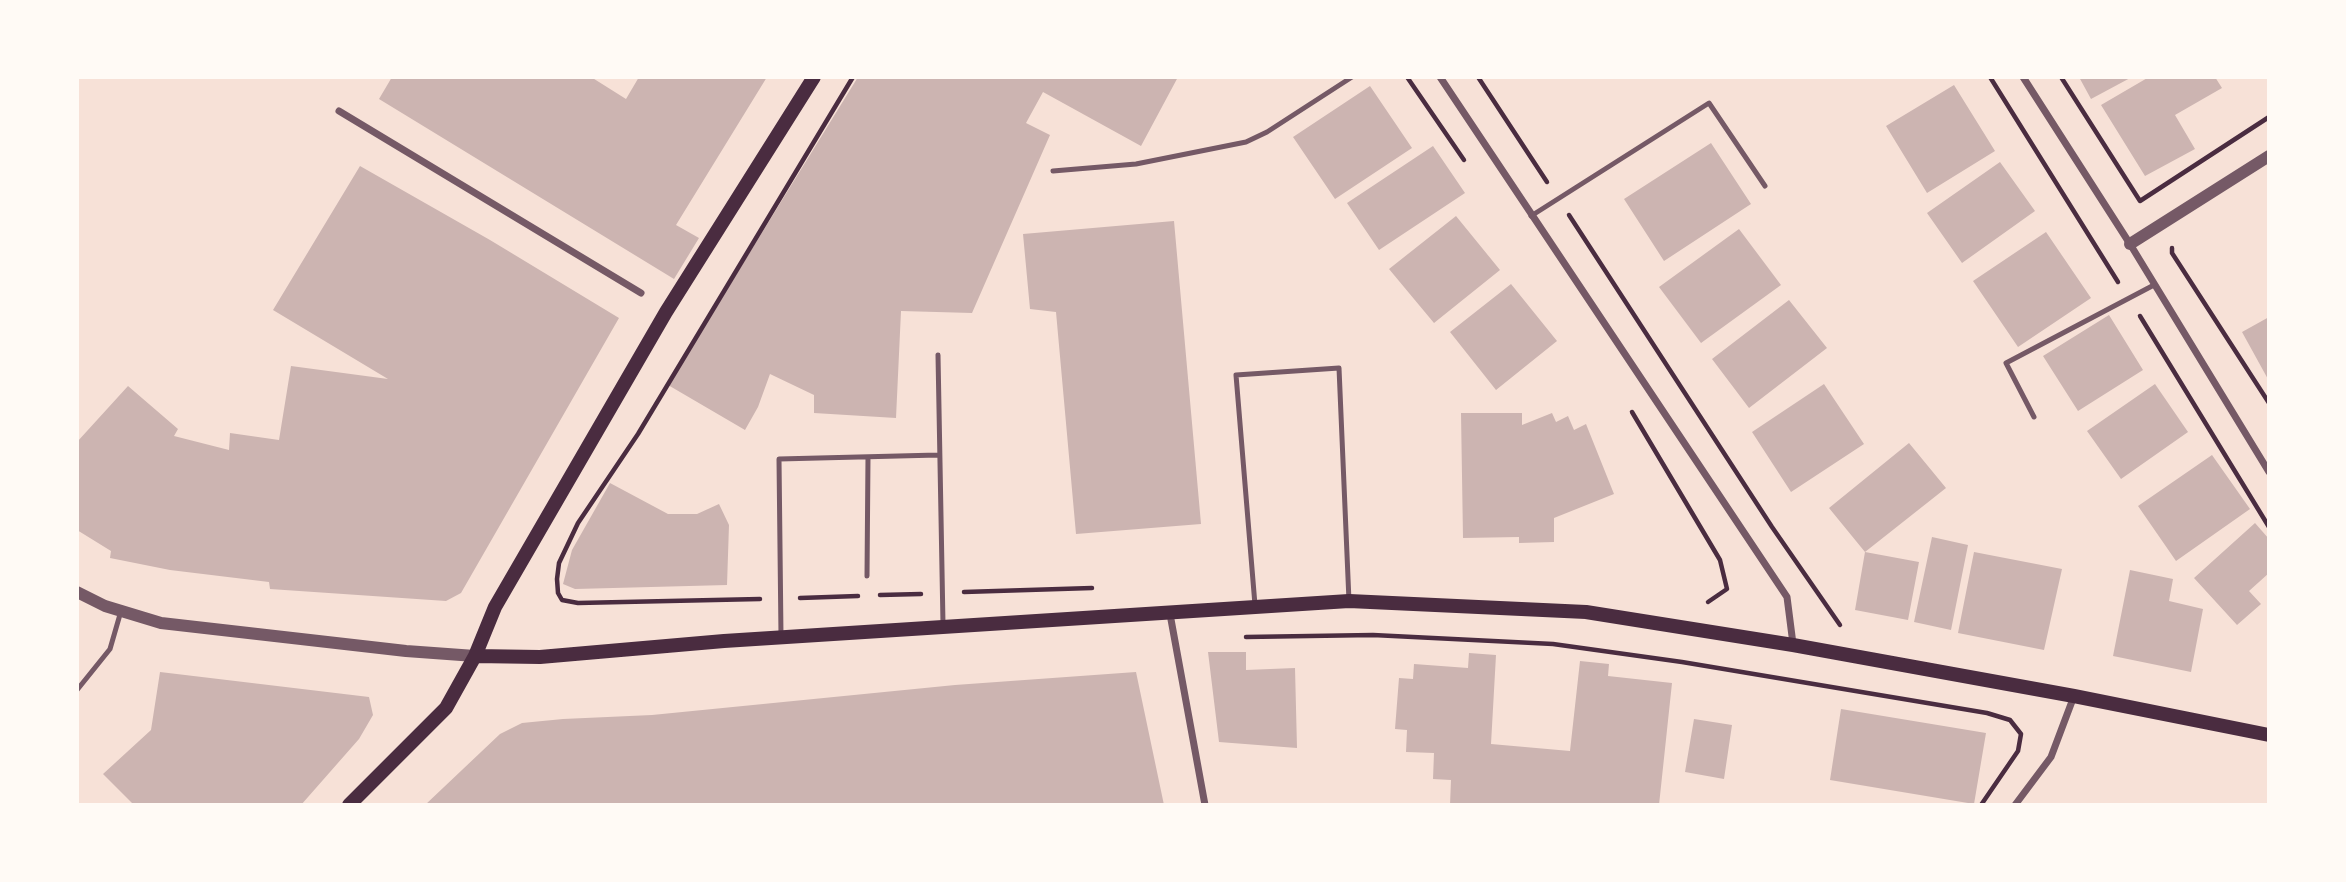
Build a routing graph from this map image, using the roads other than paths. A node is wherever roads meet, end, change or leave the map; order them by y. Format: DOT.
graph roads {
  1 [pos="814,77"];
  2 [pos="1352,77"];
  3 [pos="1440,77"];
  4 [pos="2023,77"];
  5 [pos="339,111"];
  6 [pos="2269,156"];
  7 [pos="1053,171"];
  8 [pos="1765,186"];
  9 [pos="1531,216"];
  10 [pos="2130,244"];
  11 [pos="2154,285"];
  12 [pos="641,293"];
  13 [pos="938,355"];
  14 [pos="2034,417"];
  15 [pos="939,455"];
  16 [pos="868,457"];
  17 [pos="2269,472"];
  18 [pos="867,576"];
  19 [pos="77,592"];
  20 [pos="1349,601"];
  21 [pos="1255,606"];
  22 [pos="121,611"];
  23 [pos="1170,614"];
  24 [pos="943,627"];
  25 [pos="781,637"];
  26 [pos="1793,645"];
  27 [pos="475,656"];
  28 [pos="77,690"];
  29 [pos="2074,696"];
  30 [pos="2269,735"];
  31 [pos="349,805"];
  32 [pos="1205,805"];
  33 [pos="2015,805"];
  1 -- 27 [label="main road"];
  2 -- 7 [label="lane"];
  3 -- 9 [label="street"];
  4 -- 10 [label="street"];
  5 -- 12 [label="street"];
  6 -- 10 [label="street"];
  8 -- 9 [label="lane"];
  9 -- 26 [label="street"];
  10 -- 11 [label="street"];
  11 -- 14 [label="lane"];
  11 -- 17 [label="street"];
  13 -- 15 [label="lane"];
  15 -- 16 [label="lane"];
  15 -- 24 [label="lane"];
  16 -- 18 [label="lane"];
  16 -- 25 [label="lane"];
  19 -- 22 [label="street"];
  20 -- 21 [label="main road"];
  20 -- 21 [label="lane"];
  20 -- 26 [label="main road"];
  21 -- 23 [label="main road"];
  22 -- 27 [label="street"];
  22 -- 28 [label="lane"];
  23 -- 24 [label="main road"];
  23 -- 32 [label="street"];
  24 -- 25 [label="main road"];
  25 -- 27 [label="main road"];
  26 -- 29 [label="main road"];
  27 -- 31 [label="main road"];
  29 -- 30 [label="main road"];
  29 -- 33 [label="street"];
}
